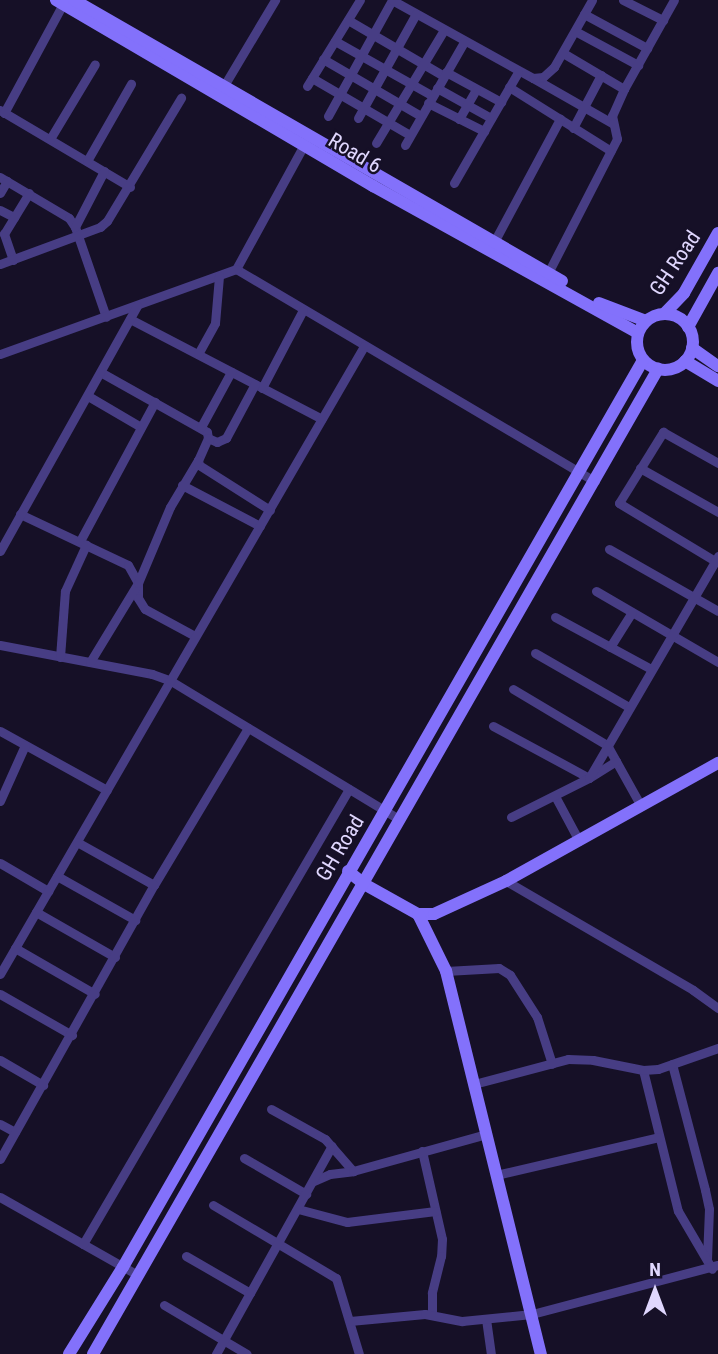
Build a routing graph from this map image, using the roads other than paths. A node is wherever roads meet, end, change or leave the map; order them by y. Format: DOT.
graph roads {
  1 [pos="275,0"];
  2 [pos="360,0"];
  3 [pos="592,0"];
  4 [pos="623,0"];
  5 [pos="674,0"];
  6 [pos="64,1"];
  7 [pos="416,13"];
  8 [pos="584,15"];
  9 [pos="348,20"];
  10 [pos="663,20"];
  11 [pos="444,30"];
  12 [pos="575,31"];
  13 [pos="374,35"];
  14 [pos="335,41"];
  15 [pos="464,41"];
  16 [pos="396,48"];
  17 [pos="647,48"];
  18 [pos="563,53"];
  19 [pos="363,57"];
  20 [pos="324,59"];
  21 [pos="94,64"];
  22 [pos="422,64"];
  23 [pos="638,65"];
  24 [pos="384,70"];
  25 [pos="518,72"];
  26 [pos="445,74"];
  27 [pos="601,75"];
  28 [pos="351,76"];
  29 [pos="533,78"];
  30 [pos="410,83"];
  31 [pos="131,84"];
  32 [pos="509,87"];
  33 [pos="476,89"];
  34 [pos="624,89"];
  35 [pos="221,90"];
  36 [pos="373,90"];
  37 [pos="340,94"];
  38 [pos="433,96"];
  39 [pos="181,98"];
  40 [pos="500,102"];
  41 [pos="399,104"];
  42 [pos="467,105"];
  43 [pos="363,108"];
  44 [pos="585,108"];
  45 [pos="2,112"];
  46 [pos="328,116"];
  47 [pos="421,116"];
  48 [pos="358,118"];
  49 [pos="491,118"];
  50 [pos="459,119"];
  51 [pos="560,119"];
  52 [pos="388,122"];
  53 [pos="612,123"];
  54 [pos="573,128"];
  55 [pos="484,131"];
  56 [pos="410,135"];
  57 [pos="50,139"];
  58 [pos="307,140"];
  59 [pos="376,143"];
  60 [pos="404,145"];
  61 [pos="611,151"];
  62 [pos="87,161"];
  63 [pos="104,171"];
  64 [pos="4,179"];
  65 [pos="454,183"];
  66 [pos="130,187"];
  67 [pos="0,193"];
  68 [pos="29,193"];
  69 [pos="0,210"];
  70 [pos="14,217"];
  71 [pos="76,231"];
  72 [pos="718,233"];
  73 [pos="2,234"];
  74 [pos="494,242"];
  75 [pos="13,260"];
  76 [pos="0,264"];
  77 [pos="236,269"];
  78 [pos="548,273"];
  79 [pos="718,273"];
  80 [pos="219,276"];
  81 [pos="137,306"];
  82 [pos="303,310"];
  83 [pos="664,314"];
  84 [pos="106,317"];
  85 [pos="130,319"];
  86 [pos="642,327"];
  87 [pos="688,327"];
  88 [pos="364,346"];
  89 [pos="692,348"];
  90 [pos="0,354"];
  91 [pos="198,354"];
  92 [pos="643,360"];
  93 [pos="685,361"];
  94 [pos="718,366"];
  95 [pos="658,369"];
  96 [pos="231,372"];
  97 [pos="102,373"];
  98 [pos="718,382"];
  99 [pos="259,386"];
  100 [pos="89,396"];
  101 [pos="155,402"];
  102 [pos="322,419"];
  103 [pos="141,427"];
  104 [pos="201,428"];
  105 [pos="208,439"];
  106 [pos="198,460"];
  107 [pos="718,463"];
  108 [pos="640,468"];
  109 [pos="579,471"];
  110 [pos="595,481"];
  111 [pos="182,485"];
  112 [pos="270,510"];
  113 [pos="718,512"];
  114 [pos="20,514"];
  115 [pos="260,526"];
  116 [pos="83,543"];
  117 [pos="609,549"];
  118 [pos="0,551"];
  119 [pos="717,558"];
  120 [pos="138,583"];
  121 [pos="596,591"];
  122 [pos="693,598"];
  123 [pos="632,611"];
  124 [pos="718,611"];
  125 [pos="555,617"];
  126 [pos="672,634"];
  127 [pos="195,636"];
  128 [pos="0,645"];
  129 [pos="610,647"];
  130 [pos="535,653"];
  131 [pos="60,657"];
  132 [pos="90,662"];
  133 [pos="718,662"];
  134 [pos="651,669"];
  135 [pos="171,681"];
  136 [pos="513,689"];
  137 [pos="629,707"];
  138 [pos="493,726"];
  139 [pos="248,728"];
  140 [pos="0,731"];
  141 [pos="25,745"];
  142 [pos="607,745"];
  143 [pos="616,761"];
  144 [pos="718,763"];
  145 [pos="589,778"];
  146 [pos="349,789"];
  147 [pos="107,790"];
  148 [pos="555,796"];
  149 [pos="0,801"];
  150 [pos="641,806"];
  151 [pos="384,810"];
  152 [pos="511,817"];
  153 [pos="399,819"];
  154 [pos="579,841"];
  155 [pos="77,842"];
  156 [pos="0,863"];
  157 [pos="348,871"];
  158 [pos="57,876"];
  159 [pos="506,881"];
  160 [pos="364,884"];
  161 [pos="154,885"];
  162 [pos="48,891"];
  163 [pos="36,912"];
  164 [pos="418,914"];
  165 [pos="135,920"];
  166 [pos="15,948"];
  167 [pos="115,957"];
  168 [pos="446,971"];
  169 [pos="0,974"];
  170 [pos="0,994"];
  171 [pos="94,994"];
  172 [pos="718,1008"];
  173 [pos="72,1035"];
  174 [pos="718,1048"];
  175 [pos="0,1060"];
  176 [pos="552,1063"];
  177 [pos="672,1064"];
  178 [pos="643,1070"];
  179 [pos="474,1084"];
  180 [pos="43,1085"];
  181 [pos="271,1109"];
  182 [pos="0,1124"];
  183 [pos="15,1132"];
  184 [pos="486,1133"];
  185 [pos="659,1137"];
  186 [pos="332,1146"];
  187 [pos="422,1151"];
  188 [pos="244,1158"];
  189 [pos="0,1159"];
  190 [pos="353,1171"];
  191 [pos="496,1175"];
  192 [pos="314,1181"];
  193 [pos="306,1194"];
  194 [pos="0,1197"];
  195 [pos="213,1205"];
  196 [pos="298,1209"];
  197 [pos="435,1211"];
  198 [pos="279,1242"];
  199 [pos="83,1244"];
  200 [pos="186,1256"];
  201 [pos="707,1258"];
  202 [pos="124,1267"];
  203 [pos="715,1267"];
  204 [pos="138,1275"];
  205 [pos="250,1293"];
  206 [pos="164,1306"];
  207 [pos="532,1314"];
  208 [pos="432,1315"];
  209 [pos="486,1319"];
  210 [pos="350,1321"];
  211 [pos="223,1341"];
  212 [pos="69,1354"];
  213 [pos="93,1354"];
  214 [pos="216,1354"];
  215 [pos="247,1354"];
  216 [pos="359,1354"];
  217 [pos="491,1354"];
  218 [pos="541,1354"];
  1 -- 35 [label="street"];
  2 -- 9 [label="street"];
  3 -- 8 [label="street"];
  4 -- 10 [label="street"];
  5 -- 10 [label="street"];
  6 -- 35 [label="main road, Road 6"];
  6 -- 45 [label="street"];
  7 -- 11 [label="street"];
  7 -- 13 [label="street"];
  7 -- 16 [label="street"];
  8 -- 12 [label="street"];
  8 -- 17 [label="street"];
  9 -- 13 [label="street"];
  9 -- 14 [label="street"];
  10 -- 17 [label="street"];
  11 -- 15 [label="street"];
  11 -- 22 [label="street"];
  12 -- 18 [label="street"];
  12 -- 23 [label="street"];
  13 -- 16 [label="street"];
  13 -- 19 [label="street"];
  14 -- 19 [label="street"];
  14 -- 20 [label="street"];
  15 -- 25 [label="street"];
  15 -- 26 [label="street"];
  16 -- 22 [label="street"];
  16 -- 24 [label="street"];
  17 -- 23 [label="street"];
  18 -- 27 [label="street"];
  18 -- 29 [label="street"];
  19 -- 24 [label="street"];
  19 -- 28 [label="street"];
  20 -- 28 [label="street"];
  20 -- 37 [label="street"];
  21 -- 57 [label="street"];
  22 -- 26 [label="street"];
  22 -- 30 [label="street"];
  23 -- 34 [label="street"];
  24 -- 30 [label="street"];
  24 -- 36 [label="street"];
  25 -- 29 [label="street"];
  25 -- 32 [label="street"];
  26 -- 33 [label="street"];
  26 -- 38 [label="street"];
  27 -- 34 [label="street"];
  27 -- 44 [label="street"];
  28 -- 36 [label="street"];
  28 -- 37 [label="street"];
  29 -- 44 [label="street"];
  30 -- 38 [label="street"];
  30 -- 41 [label="street"];
  31 -- 62 [label="street"];
  32 -- 40 [label="street"];
  32 -- 51 [label="street"];
  33 -- 40 [label="street"];
  33 -- 42 [label="street"];
  34 -- 53 [label="street"];
  35 -- 58 [label="main road, Road 6"];
  36 -- 41 [label="street"];
  36 -- 43 [label="street"];
  37 -- 43 [label="street"];
  37 -- 46 [label="street"];
  38 -- 42 [label="street"];
  38 -- 47 [label="street"];
  38 -- 50 [label="street"];
  39 -- 66 [label="street"];
  40 -- 49 [label="street"];
  41 -- 47 [label="street"];
  41 -- 52 [label="street"];
  42 -- 49 [label="street"];
  42 -- 50 [label="street"];
  43 -- 48 [label="street"];
  43 -- 52 [label="street"];
  44 -- 53 [label="street"];
  44 -- 54 [label="street"];
  45 -- 57 [label="street"];
  47 -- 56 [label="street"];
  49 -- 55 [label="street"];
  50 -- 55 [label="street"];
  51 -- 54 [label="street"];
  51 -- 74 [label="street"];
  52 -- 56 [label="street"];
  52 -- 59 [label="street"];
  53 -- 61 [label="street"];
  54 -- 61 [label="street"];
  55 -- 65 [label="street"];
  56 -- 60 [label="street"];
  57 -- 62 [label="street"];
  58 -- 74 [label="main road, Road 6"];
  58 -- 77 [label="street"];
  58 -- 86 [label="main road, Road 6"];
  61 -- 78 [label="street"];
  62 -- 63 [label="street"];
  63 -- 66 [label="street"];
  63 -- 71 [label="street"];
  64 -- 67 [label="street"];
  64 -- 68 [label="street"];
  66 -- 71 [label="street"];
  68 -- 70 [label="street"];
  68 -- 71 [label="street"];
  69 -- 70 [label="street"];
  70 -- 73 [label="street"];
  71 -- 75 [label="street"];
  71 -- 84 [label="street"];
  72 -- 83 [label="main road, GH Road"];
  73 -- 75 [label="street"];
  74 -- 78 [label="main road, Road 6"];
  75 -- 76 [label="street"];
  77 -- 80 [label="street"];
  77 -- 82 [label="street"];
  78 -- 86 [label="main road, Road 6"];
  79 -- 87 [label="main road, GH Road"];
  80 -- 81 [label="street"];
  80 -- 91 [label="street"];
  81 -- 84 [label="street"];
  81 -- 85 [label="street"];
  82 -- 88 [label="street"];
  82 -- 99 [label="street"];
  83 -- 86 [label="main road"];
  83 -- 87 [label="main road"];
  84 -- 90 [label="street"];
  85 -- 91 [label="street"];
  85 -- 97 [label="street"];
  86 -- 92 [label="main road"];
  87 -- 89 [label="main road"];
  88 -- 102 [label="street"];
  88 -- 109 [label="street"];
  89 -- 93 [label="main road"];
  89 -- 94 [label="main road"];
  91 -- 96 [label="street"];
  92 -- 95 [label="main road"];
  92 -- 109 [label="main road, GH Road"];
  93 -- 95 [label="main road"];
  93 -- 98 [label="main road"];
  95 -- 110 [label="main road, GH Road"];
  96 -- 99 [label="street"];
  96 -- 104 [label="street"];
  97 -- 100 [label="street"];
  97 -- 101 [label="street"];
  99 -- 102 [label="street"];
  99 -- 105 [label="street"];
  100 -- 103 [label="street"];
  100 -- 114 [label="street"];
  101 -- 103 [label="street"];
  101 -- 104 [label="street"];
  102 -- 112 [label="street"];
  103 -- 116 [label="street"];
  104 -- 105 [label="street"];
  105 -- 106 [label="street"];
  106 -- 111 [label="street"];
  106 -- 112 [label="street"];
  107 -- 108 [label="street"];
  108 -- 113 [label="street"];
  108 -- 119 [label="street"];
  109 -- 110 [label="street"];
  109 -- 151 [label="main road, GH Road"];
  110 -- 153 [label="main road, GH Road"];
  111 -- 115 [label="street"];
  111 -- 120 [label="street"];
  112 -- 115 [label="street"];
  114 -- 116 [label="street"];
  114 -- 118 [label="street"];
  115 -- 127 [label="street"];
  116 -- 120 [label="street"];
  116 -- 131 [label="street"];
  117 -- 122 [label="street"];
  119 -- 122 [label="street"];
  120 -- 127 [label="street"];
  120 -- 132 [label="street"];
  121 -- 123 [label="street"];
  122 -- 124 [label="street"];
  122 -- 126 [label="street"];
  123 -- 126 [label="street"];
  123 -- 129 [label="street"];
  125 -- 129 [label="street"];
  126 -- 133 [label="street"];
  126 -- 134 [label="street"];
  127 -- 135 [label="street"];
  128 -- 131 [label="street"];
  129 -- 134 [label="street"];
  130 -- 137 [label="street"];
  131 -- 132 [label="street"];
  132 -- 135 [label="street"];
  134 -- 137 [label="street"];
  135 -- 139 [label="street"];
  135 -- 147 [label="street"];
  136 -- 142 [label="street"];
  137 -- 142 [label="street"];
  138 -- 145 [label="street"];
  139 -- 146 [label="street"];
  139 -- 161 [label="street"];
  140 -- 141 [label="street"];
  141 -- 147 [label="street"];
  141 -- 149 [label="street"];
  142 -- 143 [label="street"];
  142 -- 145 [label="street"];
  143 -- 145 [label="street"];
  143 -- 150 [label="street"];
  144 -- 150 [label="main road"];
  145 -- 148 [label="street"];
  146 -- 151 [label="street"];
  146 -- 199 [label="street"];
  147 -- 155 [label="street"];
  148 -- 152 [label="street"];
  148 -- 154 [label="street"];
  150 -- 154 [label="main road"];
  151 -- 153 [label="street"];
  151 -- 157 [label="main road, GH Road"];
  153 -- 160 [label="main road, GH Road"];
  154 -- 159 [label="main road"];
  155 -- 158 [label="street"];
  155 -- 161 [label="street"];
  156 -- 162 [label="street"];
  157 -- 160 [label="main road"];
  157 -- 202 [label="main road, GH Road"];
  158 -- 162 [label="street"];
  158 -- 165 [label="street"];
  159 -- 164 [label="main road"];
  159 -- 172 [label="street"];
  160 -- 164 [label="main road"];
  160 -- 204 [label="main road, GH Road"];
  161 -- 165 [label="street"];
  162 -- 163 [label="street"];
  163 -- 166 [label="street"];
  163 -- 167 [label="street"];
  164 -- 168 [label="main road"];
  165 -- 167 [label="street"];
  166 -- 169 [label="street"];
  166 -- 171 [label="street"];
  167 -- 171 [label="street"];
  168 -- 176 [label="street"];
  168 -- 179 [label="main road"];
  170 -- 173 [label="street"];
  171 -- 173 [label="street"];
  173 -- 180 [label="street"];
  174 -- 177 [label="street"];
  175 -- 180 [label="street"];
  176 -- 178 [label="street"];
  176 -- 179 [label="street"];
  177 -- 178 [label="street"];
  177 -- 201 [label="street"];
  178 -- 185 [label="street"];
  179 -- 184 [label="main road"];
  180 -- 183 [label="street"];
  181 -- 186 [label="street"];
  182 -- 183 [label="street"];
  183 -- 189 [label="street"];
  184 -- 187 [label="street"];
  184 -- 191 [label="main road"];
  185 -- 191 [label="street"];
  185 -- 201 [label="street"];
  186 -- 190 [label="street"];
  186 -- 192 [label="street"];
  187 -- 190 [label="street"];
  187 -- 197 [label="street"];
  188 -- 193 [label="street"];
  190 -- 192 [label="street"];
  191 -- 207 [label="main road"];
  192 -- 193 [label="street"];
  193 -- 196 [label="street"];
  194 -- 199 [label="street"];
  195 -- 198 [label="street"];
  196 -- 197 [label="street"];
  196 -- 198 [label="street"];
  197 -- 208 [label="street"];
  198 -- 205 [label="street"];
  198 -- 210 [label="street"];
  199 -- 202 [label="street"];
  200 -- 205 [label="street"];
  201 -- 203 [label="street"];
  202 -- 204 [label="street"];
  202 -- 212 [label="main road, GH Road"];
  203 -- 207 [label="street"];
  204 -- 213 [label="main road, GH Road"];
  205 -- 211 [label="street"];
  206 -- 211 [label="street"];
  207 -- 209 [label="street"];
  207 -- 218 [label="main road"];
  208 -- 209 [label="street"];
  208 -- 210 [label="street"];
  209 -- 217 [label="street"];
  210 -- 216 [label="street"];
  211 -- 214 [label="street"];
  211 -- 215 [label="street"];
}
